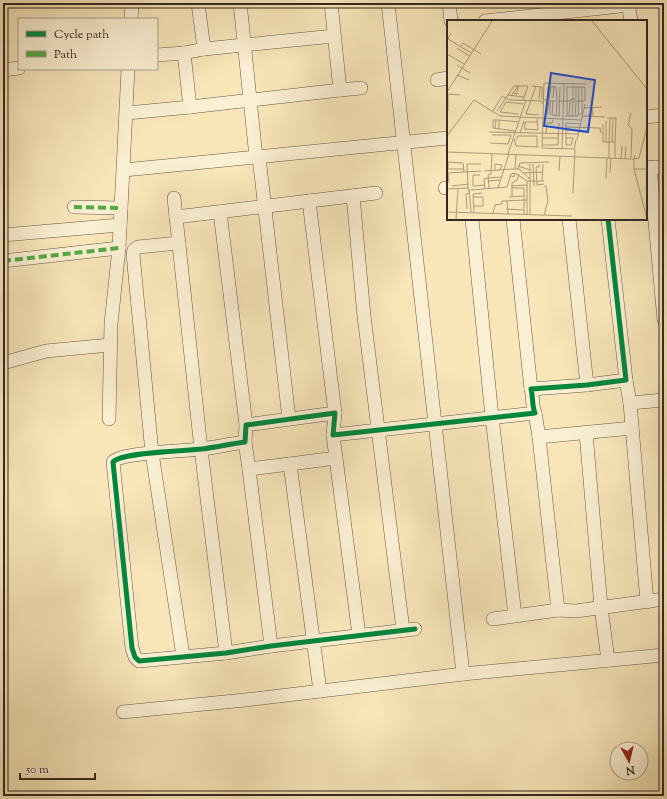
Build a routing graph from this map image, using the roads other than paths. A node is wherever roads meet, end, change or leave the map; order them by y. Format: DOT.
graph roads {
  1 [pos="132,3"];
  2 [pos="198,3"];
  3 [pos="240,3"];
  4 [pos="331,3"];
  5 [pos="388,3"];
  6 [pos="449,3"];
  7 [pos="628,4"];
  8 [pos="131,18"];
  9 [pos="451,20"];
  10 [pos="493,20"];
  11 [pos="631,20"];
  12 [pos="334,36"];
  13 [pos="244,45"];
  14 [pos="204,49"];
  15 [pos="184,53"];
  16 [pos="158,55"];
  17 [pos="18,68"];
  18 [pos="3,70"];
  19 [pos="128,70"];
  20 [pos="361,88"];
  21 [pos="340,90"];
  22 [pos="251,99"];
  23 [pos="190,107"];
  24 [pos="127,113"];
  25 [pos="664,115"];
  26 [pos="647,117"];
  27 [pos="447,138"];
  28 [pos="404,143"];
  29 [pos="258,157"];
  30 [pos="664,167"];
  31 [pos="648,168"];
  32 [pos="124,170"];
  33 [pos="376,193"];
  34 [pos="353,196"];
  35 [pos="174,198"];
  36 [pos="309,200"];
  37 [pos="265,206"];
  38 [pos="74,207"];
  39 [pos="121,208"];
  40 [pos="220,212"];
  41 [pos="176,217"];
  42 [pos="472,220"];
  43 [pos="513,220"];
  44 [pos="569,220"];
  45 [pos="608,220"];
  46 [pos="120,225"];
  47 [pos="3,234"];
  48 [pos="178,244"];
  49 [pos="119,248"];
  50 [pos="3,261"];
  51 [pos="664,320"];
  52 [pos="110,345"];
  53 [pos="3,363"];
  54 [pos="626,380"];
  55 [pos="587,385"];
  56 [pos="531,389"];
  57 [pos="664,400"];
  58 [pos="630,403"];
  59 [pos="535,412"];
  60 [pos="335,413"];
  61 [pos="492,416"];
  62 [pos="109,419"];
  63 [pos="289,419"];
  64 [pos="435,423"];
  65 [pos="246,425"];
  66 [pos="632,428"];
  67 [pos="378,430"];
  68 [pos="586,432"];
  69 [pos="333,435"];
  70 [pos="539,437"];
  71 [pos="245,442"];
  72 [pos="201,449"];
  73 [pos="152,453"];
  74 [pos="336,458"];
  75 [pos="290,464"];
  76 [pos="248,469"];
  77 [pos="664,600"];
  78 [pos="648,602"];
  79 [pos="601,608"];
  80 [pos="558,610"];
  81 [pos="515,616"];
  82 [pos="492,619"];
  83 [pos="359,635"];
  84 [pos="313,641"];
  85 [pos="272,646"];
  86 [pos="226,653"];
  87 [pos="664,655"];
  88 [pos="183,656"];
  89 [pos="608,660"];
  90 [pos="463,674"];
  91 [pos="320,691"];
  92 [pos="124,712"];
  1 -- 8 [label="street"];
  2 -- 14 [label="street"];
  3 -- 13 [label="street"];
  4 -- 12 [label="street"];
  5 -- 28 [label="street"];
  6 -- 9 [label="street"];
  7 -- 10 [label="street"];
  7 -- 11 [label="street"];
  12 -- 13 [label="street"];
  12 -- 21 [label="street"];
  13 -- 14 [label="street"];
  13 -- 22 [label="street"];
  14 -- 15 [label="street"];
  15 -- 16 [label="street"];
  15 -- 23 [label="street"];
  17 -- 18 [label="street"];
  19 -- 24 [label="street"];
  20 -- 21 [label="street"];
  21 -- 22 [label="street"];
  22 -- 23 [label="street"];
  22 -- 29 [label="street"];
  23 -- 24 [label="street"];
  24 -- 32 [label="street"];
  25 -- 26 [label="street"];
  27 -- 28 [label="street"];
  28 -- 29 [label="street"];
  28 -- 64 [label="street"];
  29 -- 32 [label="street"];
  29 -- 37 [label="street"];
  30 -- 31 [label="street"];
  31 -- 51 [label="street"];
  32 -- 39 [label="street"];
  33 -- 34 [label="street"];
  34 -- 36 [label="street"];
  34 -- 67 [label="street"];
  35 -- 41 [label="street"];
  36 -- 37 [label="street"];
  36 -- 60 [label="street"];
  37 -- 40 [label="street"];
  37 -- 63 [label="street"];
  38 -- 39 [label="street"];
  39 -- 46 [label="street"];
  40 -- 41 [label="street"];
  40 -- 65 [label="street"];
  41 -- 48 [label="street"];
  42 -- 61 [label="street"];
  43 -- 56 [label="street"];
  44 -- 55 [label="street"];
  45 -- 54 [label="street"];
  46 -- 47 [label="street"];
  46 -- 49 [label="street"];
  48 -- 72 [label="street"];
  48 -- 73 [label="street"];
  49 -- 50 [label="street"];
  49 -- 52 [label="street"];
  52 -- 53 [label="street"];
  52 -- 62 [label="street"];
  54 -- 55 [label="street"];
  54 -- 58 [label="street"];
  55 -- 56 [label="street"];
  56 -- 59 [label="street"];
  57 -- 58 [label="street"];
  58 -- 66 [label="street"];
  59 -- 61 [label="street"];
  59 -- 70 [label="street"];
  60 -- 63 [label="street"];
  60 -- 69 [label="street"];
  61 -- 64 [label="street"];
  61 -- 81 [label="street"];
  63 -- 65 [label="street"];
  64 -- 67 [label="street"];
  64 -- 90 [label="street"];
  65 -- 71 [label="street"];
  66 -- 68 [label="street"];
  66 -- 78 [label="street"];
  67 -- 69 [label="street"];
  67 -- 83 [label="street"];
  68 -- 70 [label="street"];
  68 -- 79 [label="street"];
  69 -- 74 [label="street"];
  70 -- 80 [label="street"];
  71 -- 72 [label="street"];
  71 -- 76 [label="street"];
  72 -- 73 [label="street"];
  72 -- 86 [label="street"];
  73 -- 88 [label="street"];
  73 -- 88 [label="street"];
  74 -- 75 [label="street"];
  74 -- 83 [label="street"];
  75 -- 76 [label="street"];
  75 -- 84 [label="street"];
  76 -- 85 [label="street"];
  77 -- 78 [label="street"];
  78 -- 79 [label="street"];
  79 -- 80 [label="street"];
  79 -- 89 [label="street"];
  80 -- 81 [label="street"];
  81 -- 82 [label="street"];
  83 -- 84 [label="street"];
  84 -- 85 [label="street"];
  84 -- 91 [label="street"];
  85 -- 86 [label="street"];
  86 -- 88 [label="street"];
  87 -- 89 [label="street"];
  89 -- 90 [label="street"];
  90 -- 91 [label="street"];
  91 -- 92 [label="street"];
}
